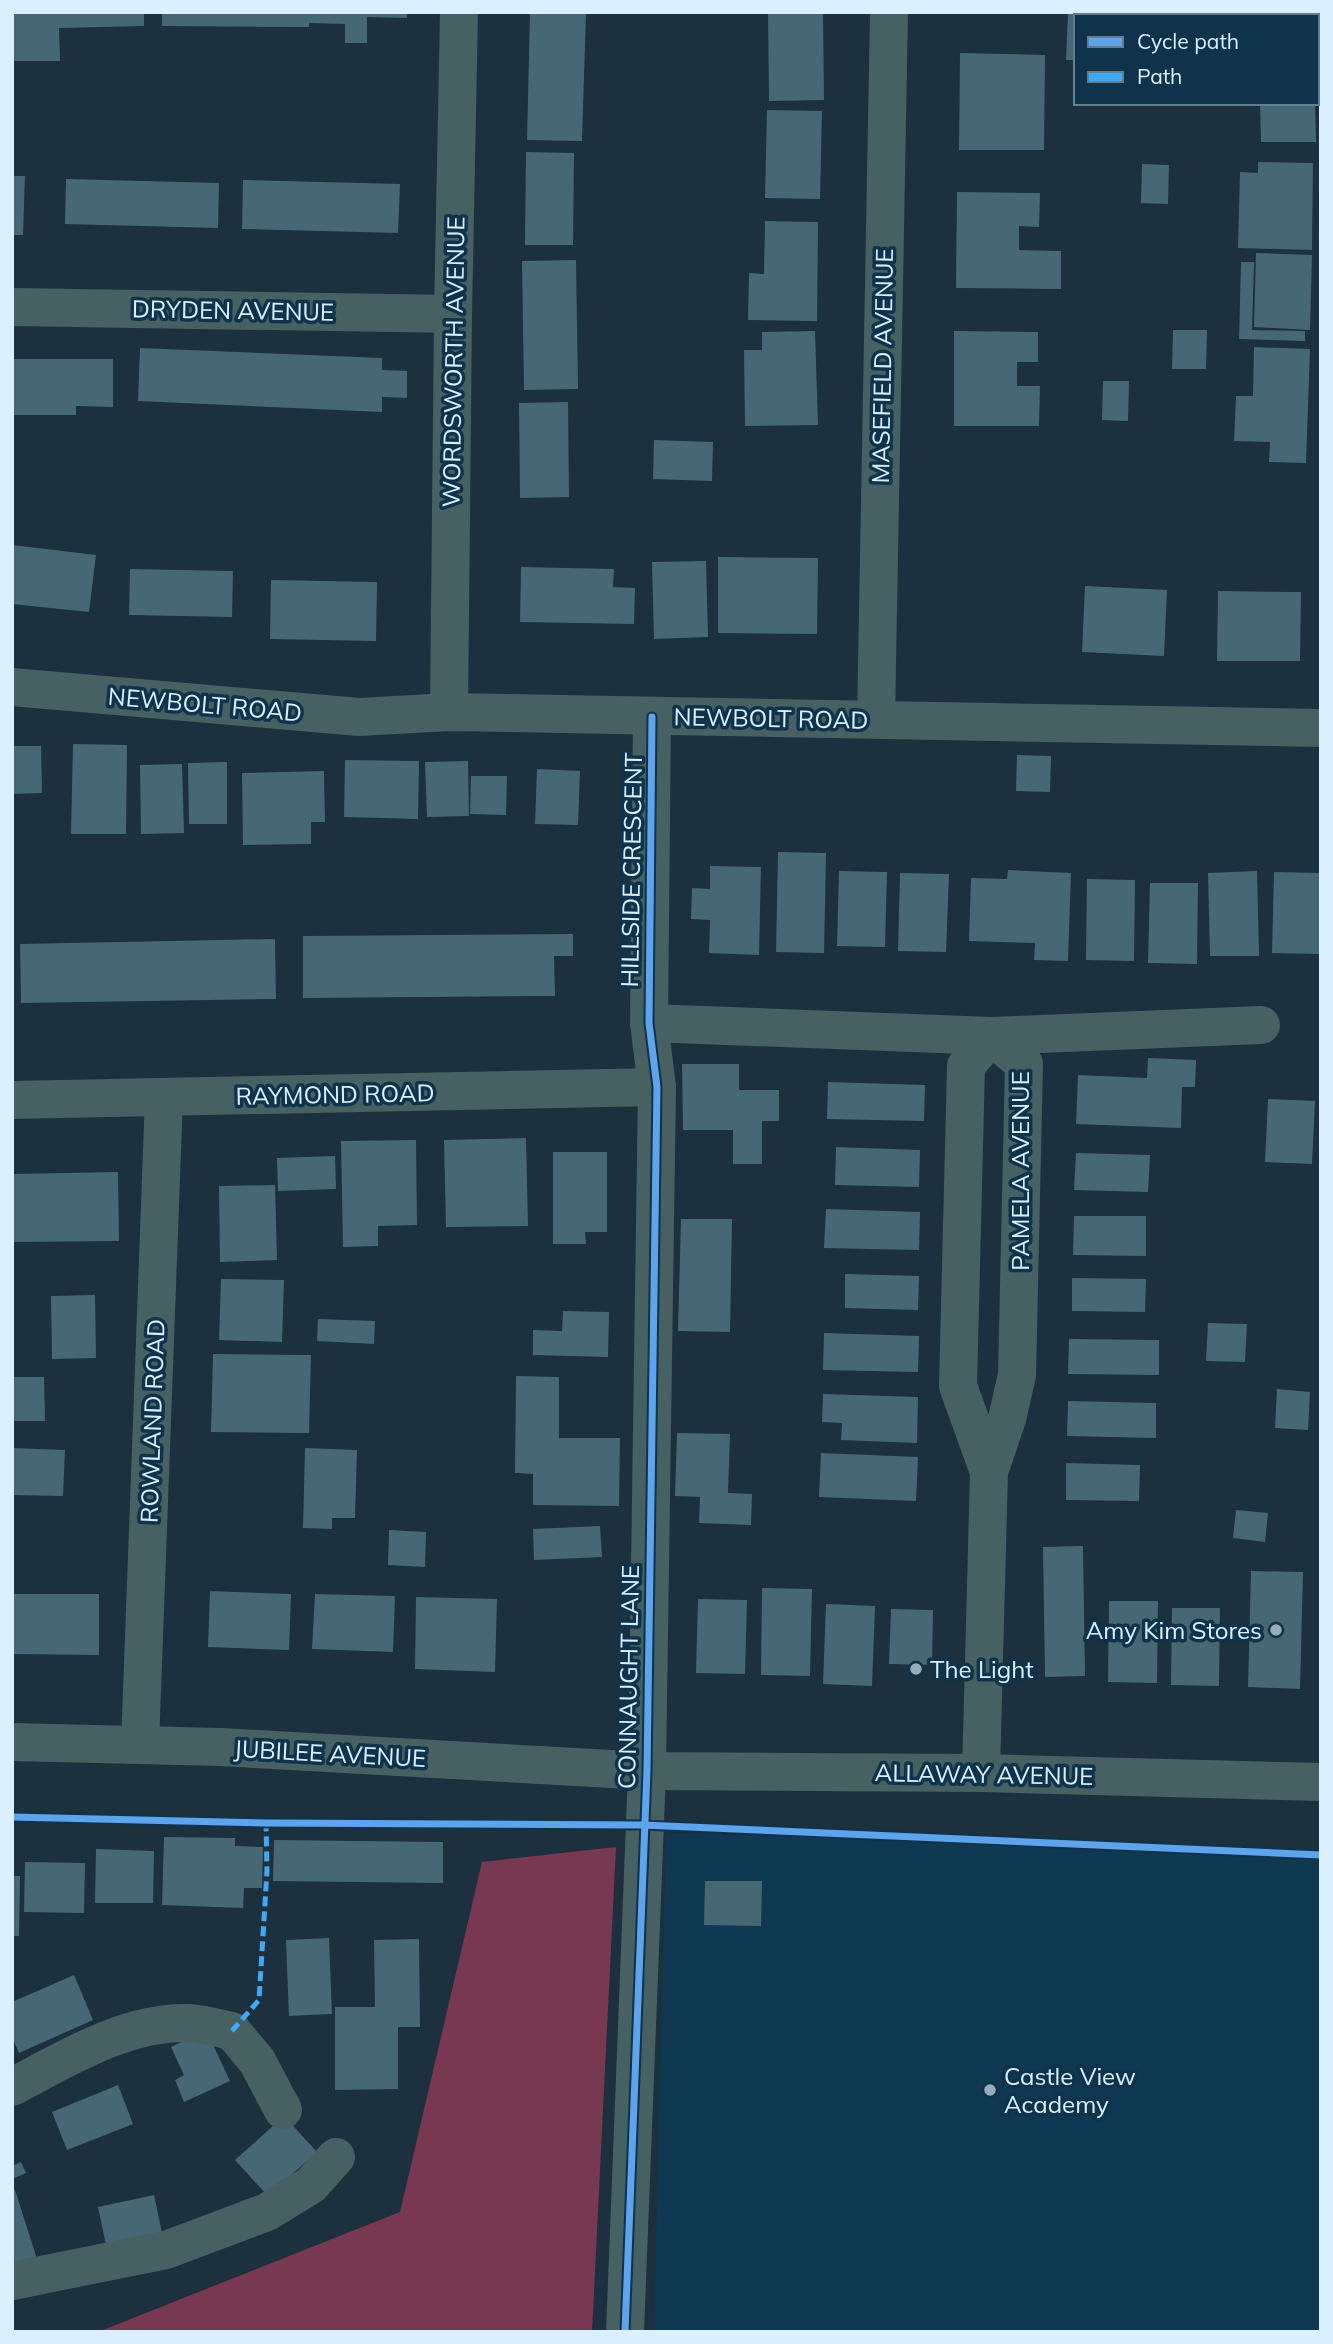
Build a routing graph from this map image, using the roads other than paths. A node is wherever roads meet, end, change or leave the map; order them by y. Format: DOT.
graph roads {
  1 [pos="459,12"];
  2 [pos="888,12"];
  3 [pos="12,307"];
  4 [pos="453,314"];
  5 [pos="12,687"];
  6 [pos="449,712"];
  7 [pos="652,717"];
  8 [pos="876,719"];
  9 [pos="1321,728"];
  10 [pos="649,1023"];
  11 [pos="1261,1025"];
  12 [pos="991,1036"];
  13 [pos="657,1087"];
  14 [pos="164,1097"];
  15 [pos="12,1100"];
  16 [pos="989,1472"];
  17 [pos="12,1742"];
  18 [pos="139,1745"];
  19 [pos="647,1771"];
  20 [pos="981,1773"];
  21 [pos="1321,1782"];
  22 [pos="12,2087"];
  23 [pos="283,2110"];
  24 [pos="336,2157"];
  25 [pos="12,2281"];
  26 [pos="625,2332"];
  1 -- 4 [label="street, WORDSWORTH AVENUE"];
  2 -- 8 [label="street, MASEFIELD AVENUE"];
  3 -- 4 [label="street, DRYDEN AVENUE"];
  4 -- 6 [label="street, WORDSWORTH AVENUE"];
  5 -- 6 [label="street, NEWBOLT ROAD"];
  6 -- 7 [label="street, NEWBOLT ROAD"];
  7 -- 8 [label="street, NEWBOLT ROAD"];
  7 -- 10 [label="street, HILLSIDE CRESCENT"];
  8 -- 9 [label="street, NEWBOLT ROAD"];
  10 -- 12 [label="street, HILLSIDE CRESCENT"];
  10 -- 13 [label="street, CONNAUGHT LANE"];
  11 -- 12 [label="street, HILLSIDE CRESCENT"];
  12 -- 16 [label="street, PAMELA AVENUE"];
  12 -- 16 [label="street, PAMELA AVENUE"];
  13 -- 14 [label="street, RAYMOND ROAD"];
  13 -- 19 [label="street, CONNAUGHT LANE"];
  14 -- 15 [label="street, RAYMOND ROAD"];
  14 -- 18 [label="street, ROWLAND ROAD"];
  16 -- 20 [label="street, PAMELA AVENUE"];
  17 -- 18 [label="street, JUBILEE AVENUE"];
  18 -- 19 [label="street, JUBILEE AVENUE"];
  19 -- 20 [label="street, ALLAWAY AVENUE"];
  19 -- 26 [label="street, CONNAUGHT LANE"];
  20 -- 21 [label="street, ALLAWAY AVENUE"];
  22 -- 23 [label="street"];
  24 -- 25 [label="street"];
}
